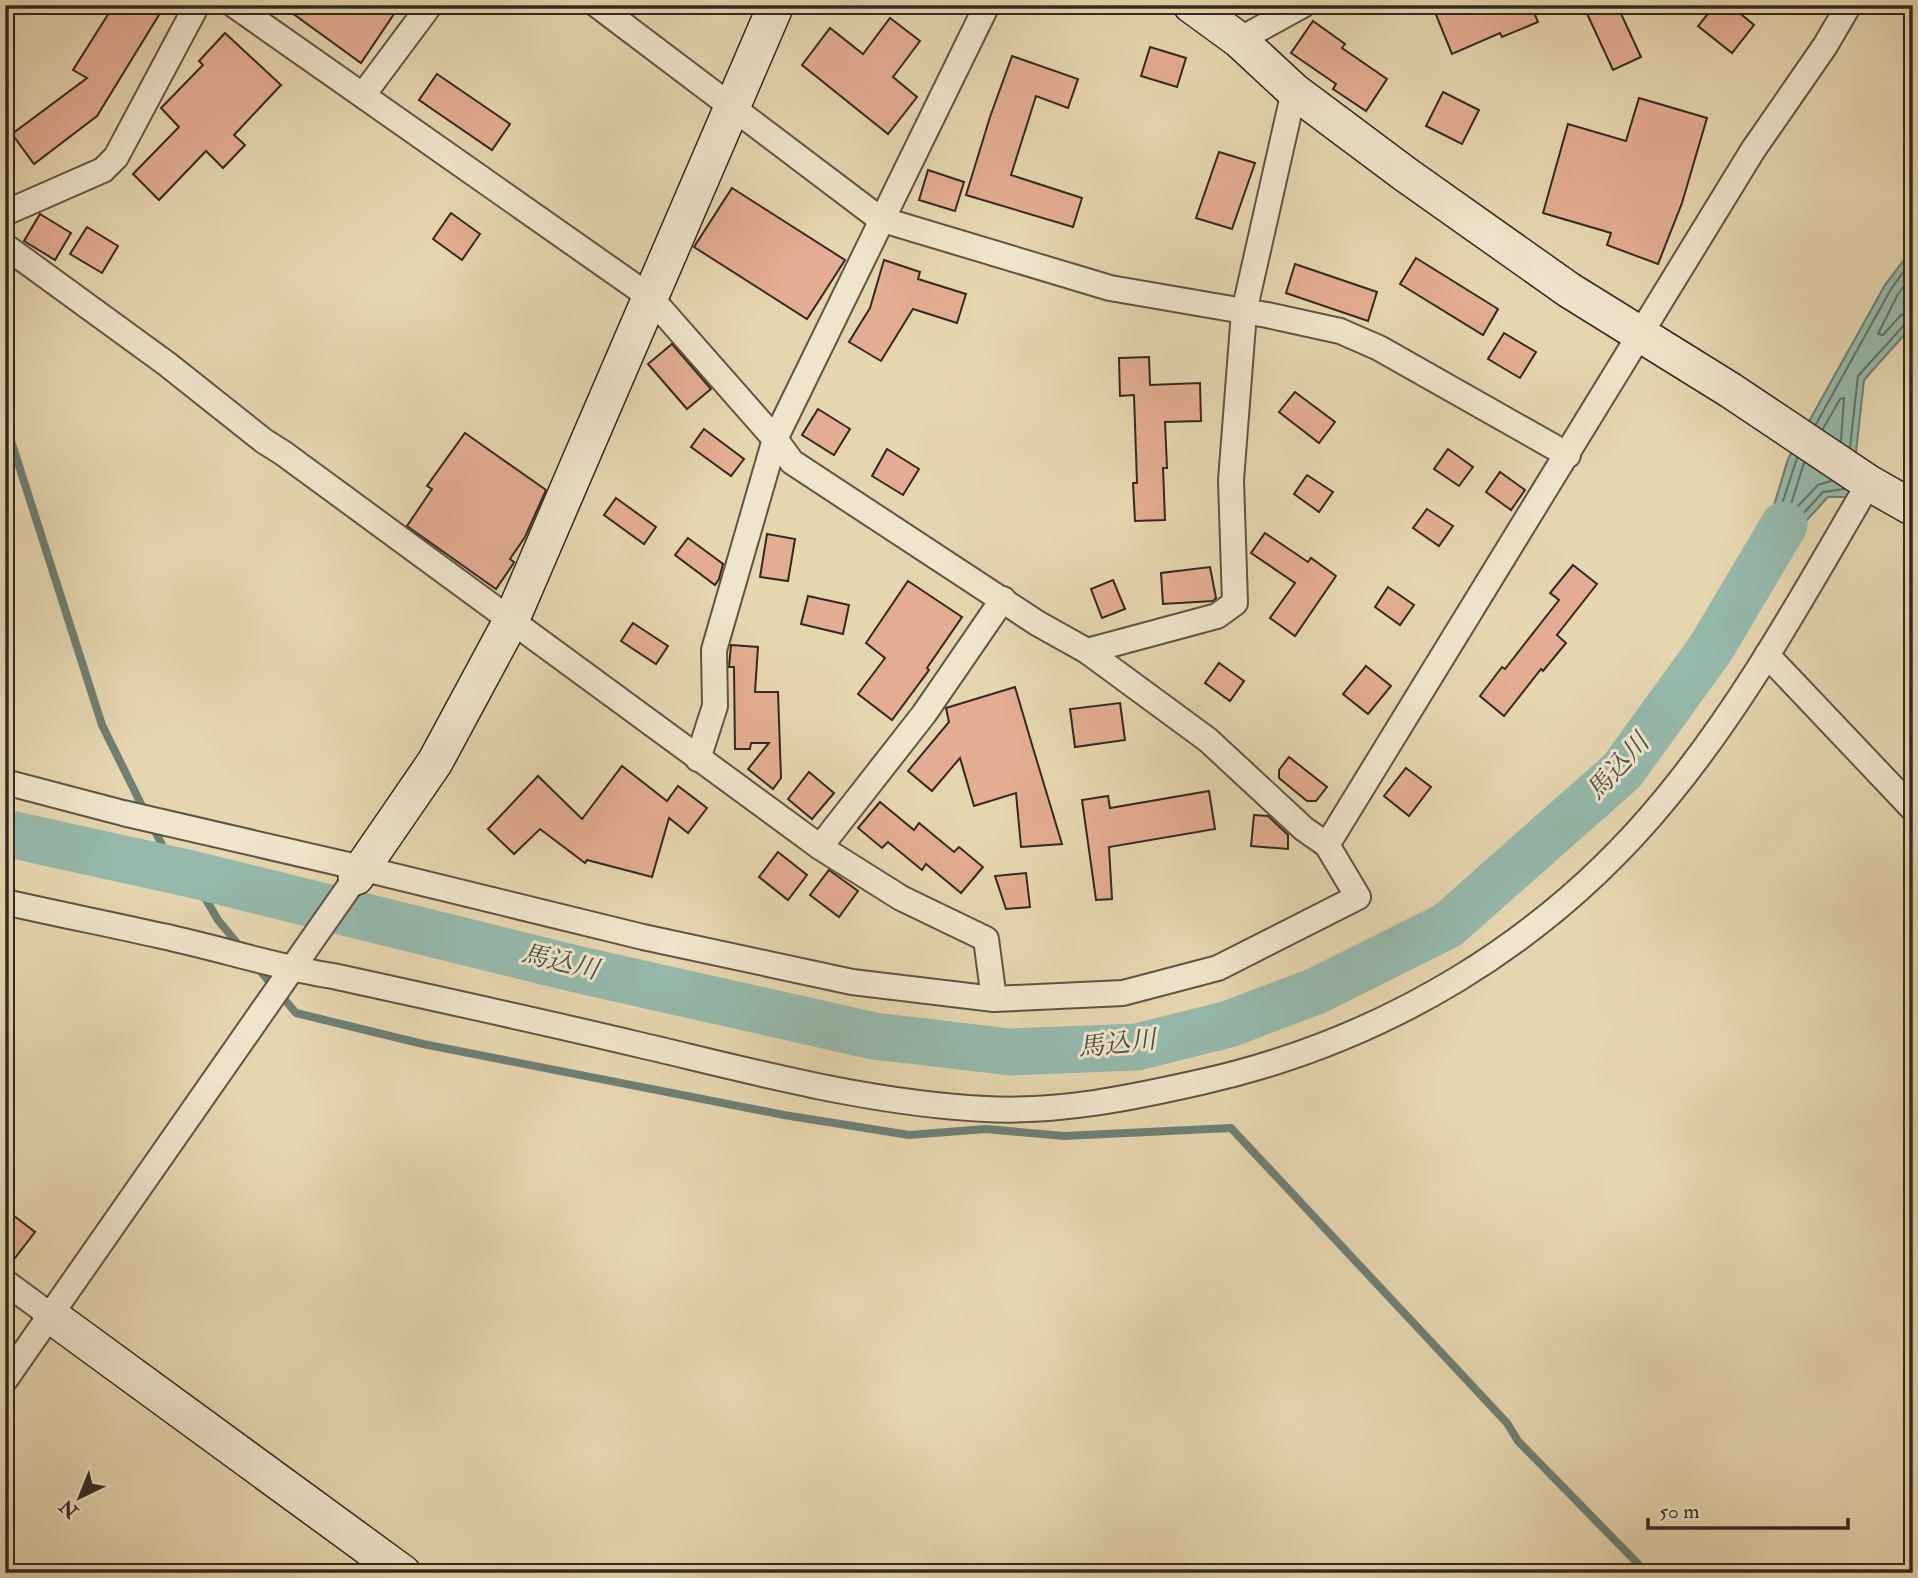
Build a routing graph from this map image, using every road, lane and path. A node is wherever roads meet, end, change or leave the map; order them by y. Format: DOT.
graph roads {
  1 [pos="197,5"];
  2 [pos="234,5"];
  3 [pos="430,5"];
  4 [pos="597,5"];
  5 [pos="776,5"];
  6 [pos="987,5"];
  7 [pos="1191,5"];
  8 [pos="1303,5"];
  9 [pos="1849,5"];
  10 [pos="1239,40"];
  11 [pos="1294,90"];
  12 [pos="363,95"];
  13 [pos="733,106"];
  14 [pos="5,213"];
  15 [pos="880,219"];
  16 [pos="5,246"];
  17 [pos="650,297"];
  18 [pos="1244,312"];
  19 [pos="1640,335"];
  20 [pos="775,439"];
  21 [pos="1568,455"];
  22 [pos="1869,483"];
  23 [pos="1913,508"];
  24 [pos="1003,599"];
  25 [pos="510,621"];
  26 [pos="1087,651"];
  27 [pos="1768,655"];
  28 [pos="698,759"];
  29 [pos="5,782"];
  30 [pos="1913,809"];
  31 [pos="1328,845"];
  32 [pos="820,847"];
  33 [pos="358,872"];
  34 [pos="5,902"];
  35 [pos="293,966"];
  36 [pos="994,999"];
  37 [pos="5,1282"];
  38 [pos="50,1315"];
  39 [pos="5,1380"];
  40 [pos="403,1573"];
  1 -- 14 [label="street"];
  2 -- 12 [label="street"];
  3 -- 12 [label="street"];
  4 -- 13 [label="street"];
  5 -- 13 [label="street"];
  6 -- 15 [label="street"];
  7 -- 10 [label="street"];
  8 -- 10 [label="street"];
  9 -- 19 [label="street"];
  10 -- 11 [label="street"];
  11 -- 18 [label="street"];
  11 -- 19 [label="street"];
  12 -- 17 [label="street"];
  13 -- 15 [label="street"];
  13 -- 17 [label="street"];
  15 -- 18 [label="street"];
  15 -- 20 [label="street"];
  16 -- 25 [label="street"];
  17 -- 20 [label="street"];
  17 -- 25 [label="street"];
  18 -- 21 [label="street"];
  18 -- 26 [label="street"];
  19 -- 21 [label="street"];
  19 -- 22 [label="street"];
  20 -- 24 [label="street"];
  20 -- 28 [label="street"];
  21 -- 31 [label="street"];
  22 -- 23 [label="street"];
  22 -- 27 [label="street"];
  24 -- 26 [label="street"];
  24 -- 32 [label="street"];
  25 -- 28 [label="street"];
  25 -- 33 [label="street"];
  26 -- 31 [label="street"];
  27 -- 30 [label="street"];
  27 -- 35 [label="street"];
  28 -- 32 [label="street"];
  29 -- 33 [label="street"];
  31 -- 36 [label="street"];
  32 -- 36 [label="street"];
  33 -- 35 [label="street"];
  33 -- 36 [label="street"];
  34 -- 35 [label="street"];
  35 -- 38 [label="street"];
  37 -- 38 [label="street"];
  38 -- 39 [label="street"];
  38 -- 40 [label="street"];
}
